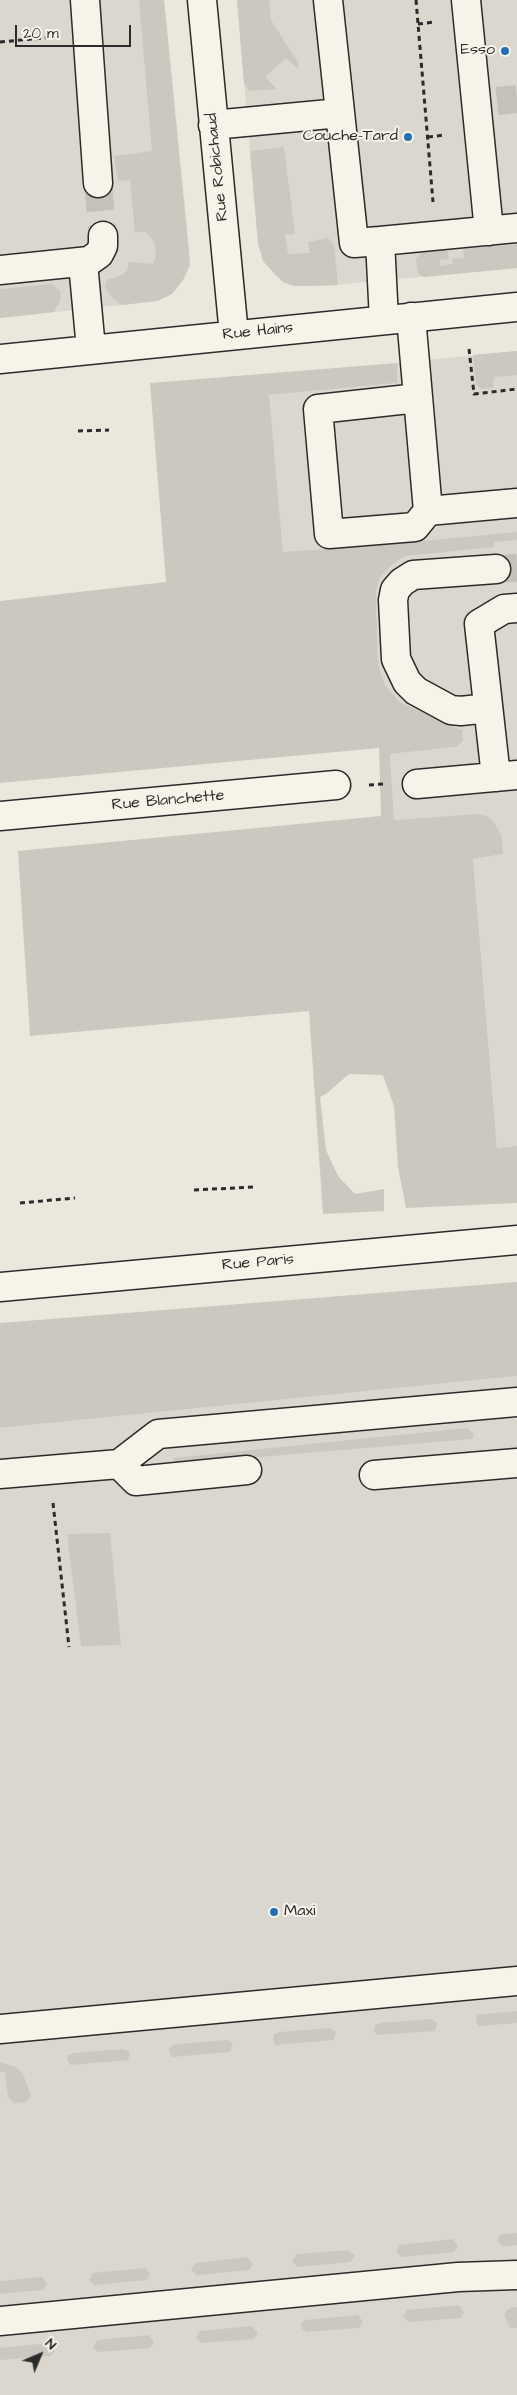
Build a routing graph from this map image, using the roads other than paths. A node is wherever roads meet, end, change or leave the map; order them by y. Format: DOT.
graph roads {
  1 [pos="85,0"];
  2 [pos="202,0"];
  3 [pos="328,0"];
  4 [pos="466,0"];
  5 [pos="340,112"];
  6 [pos="213,125"];
  7 [pos="98,183"];
  8 [pos="517,228"];
  9 [pos="489,231"];
  10 [pos="103,236"];
  11 [pos="380,241"];
  12 [pos="82,262"];
  13 [pos="0,270"];
  14 [pos="517,307"];
  15 [pos="411,317"];
  16 [pos="384,320"];
  17 [pos="234,335"];
  18 [pos="91,349"];
  19 [pos="0,359"];
  20 [pos="418,398"];
  21 [pos="517,503"];
  22 [pos="428,511"];
  23 [pos="496,570"];
  24 [pos="517,608"];
  25 [pos="488,708"];
  26 [pos="507,776"];
  27 [pos="417,784"];
  28 [pos="336,785"];
  29 [pos="0,816"];
  30 [pos="517,1240"];
  31 [pos="0,1287"];
  32 [pos="517,1402"];
  33 [pos="517,1463"];
  34 [pos="119,1464"];
  35 [pos="247,1470"];
  36 [pos="0,1474"];
  37 [pos="374,1475"];
  38 [pos="517,1981"];
  39 [pos="0,2029"];
  40 [pos="517,2275"];
  41 [pos="0,2321"];
  1 -- 7 [label="street"];
  2 -- 6 [label="street, Rue Robichaud"];
  3 -- 5 [label="street"];
  4 -- 9 [label="street"];
  5 -- 6 [label="street"];
  5 -- 11 [label="street"];
  6 -- 17 [label="street, Rue Robichaud"];
  8 -- 9 [label="street"];
  9 -- 11 [label="street"];
  10 -- 12 [label="street"];
  11 -- 16 [label="street"];
  12 -- 13 [label="street"];
  12 -- 18 [label="street"];
  14 -- 15 [label="street, Rue Hains"];
  15 -- 16 [label="street, Rue Hains"];
  15 -- 20 [label="street"];
  16 -- 17 [label="street, Rue Hains"];
  17 -- 18 [label="street, Rue Hains"];
  18 -- 19 [label="street, Rue Hains"];
  20 -- 22 [label="street"];
  20 -- 22 [label="street"];
  21 -- 22 [label="street"];
  23 -- 25 [label="street"];
  24 -- 25 [label="street"];
  25 -- 26 [label="street"];
  26 -- 27 [label="street"];
  28 -- 29 [label="street, Rue Blanchette"];
  30 -- 31 [label="street, Rue Paris"];
  32 -- 34 [label="street"];
  33 -- 37 [label="street"];
  34 -- 35 [label="street"];
  34 -- 36 [label="street"];
  38 -- 39 [label="street"];
  40 -- 41 [label="street"];
}
